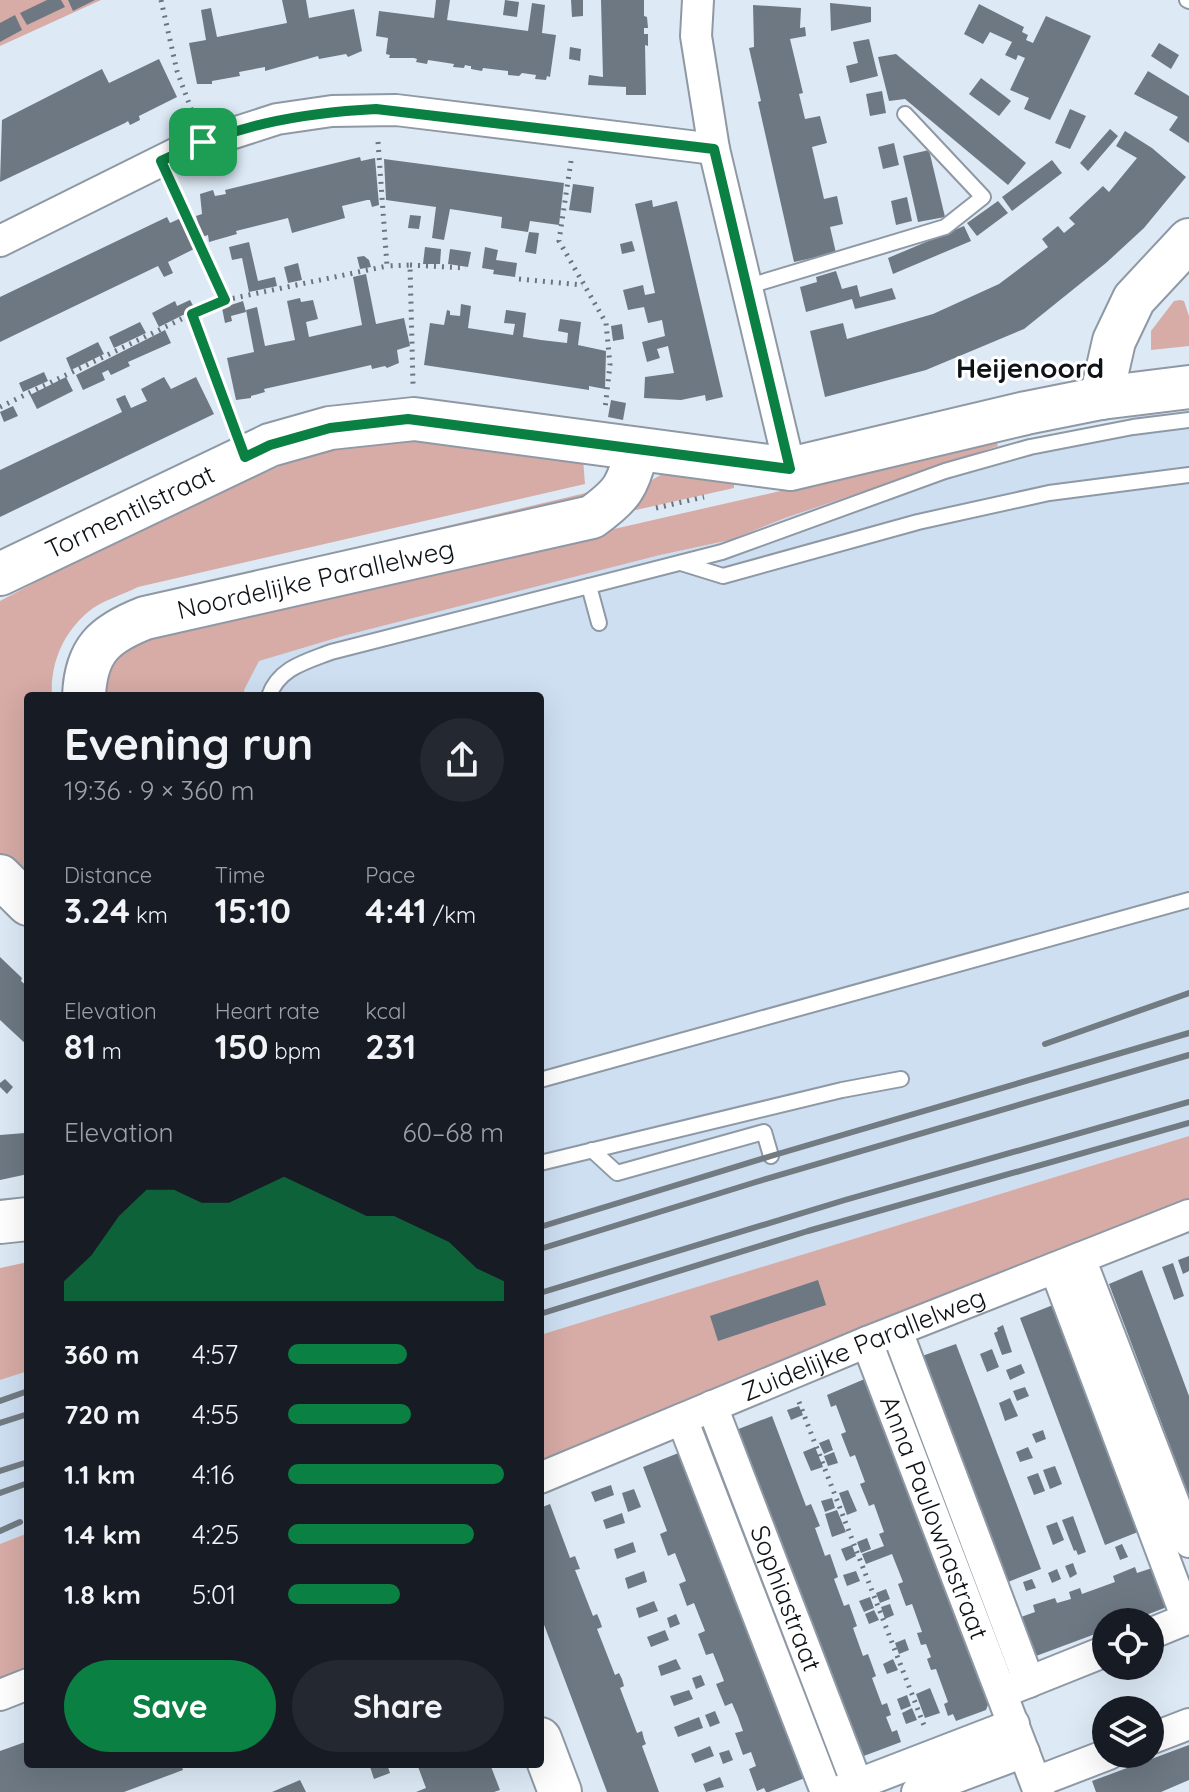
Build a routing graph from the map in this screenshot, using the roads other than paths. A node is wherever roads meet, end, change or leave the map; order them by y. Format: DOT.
graph roads {
  1 [pos="698,0"];
  2 [pos="905,114"];
  3 [pos="714,149"];
  4 [pos="1189,240"];
  5 [pos="0,241"];
  6 [pos="746,287"];
  7 [pos="1189,387"];
  8 [pos="1101,398"];
  9 [pos="1189,420"];
  10 [pos="1028,430"];
  11 [pos="620,447"];
  12 [pos="790,469"];
  13 [pos="1189,475"];
  14 [pos="680,562"];
  15 [pos="0,574"];
  16 [pos="589,586"];
  17 [pos="599,623"];
  18 [pos="85,692"];
  19 [pos="270,692"];
  20 [pos="0,876"];
  21 [pos="24,900"];
  22 [pos="1189,900"];
  23 [pos="544,1079"];
  24 [pos="901,1079"];
  25 [pos="592,1150"];
  26 [pos="771,1156"];
  27 [pos="544,1162"];
  28 [pos="1189,1215"];
  29 [pos="24,1219"];
  30 [pos="0,1222"];
  31 [pos="1068,1263"];
  32 [pos="897,1331"];
  33 [pos="867,1342"];
  34 [pos="712,1406"];
  35 [pos="682,1419"];
  36 [pos="544,1476"];
  37 [pos="1189,1542"];
  38 [pos="1188,1619"];
  39 [pos="1164,1628"];
  40 [pos="1092,1657"];
  41 [pos="24,1686"];
  42 [pos="1016,1687"];
  43 [pos="0,1695"];
  44 [pos="1189,1724"];
  45 [pos="1164,1734"];
  46 [pos="1019,1738"];
  47 [pos="544,1750"];
  48 [pos="1092,1763"];
  49 [pos="1052,1784"];
  50 [pos="851,1789"];
  51 [pos="560,1792"];
  52 [pos="826,1792"];
  53 [pos="917,1792"];
  1 -- 3 [label="street"];
  2 -- 6 [label="lane"];
  3 -- 5 [label="street"];
  3 -- 6 [label="street"];
  4 -- 8 [label="street"];
  6 -- 12 [label="street"];
  7 -- 8 [label="street"];
  8 -- 10 [label="street"];
  9 -- 10 [label="lane"];
  10 -- 12 [label="street"];
  10 -- 14 [label="lane"];
  11 -- 12 [label="street"];
  11 -- 15 [label="street, Tormentilstraat"];
  11 -- 18 [label="street, Noordelijke Parallelweg"];
  13 -- 14 [label="lane"];
  14 -- 16 [label="lane"];
  16 -- 17 [label="lane"];
  16 -- 19 [label="lane"];
  20 -- 21 [label="street"];
  22 -- 23 [label="lane"];
  24 -- 25 [label="lane"];
  25 -- 26 [label="lane"];
  25 -- 27 [label="lane"];
  28 -- 31 [label="street, Zuidelijke Parallelweg"];
  29 -- 30 [label="street"];
  31 -- 32 [label="street, Zuidelijke Parallelweg"];
  31 -- 37 [label="street"];
  31 -- 38 [label="street"];
  32 -- 33 [label="street, Zuidelijke Parallelweg"];
  32 -- 42 [label="street, Anna Paulownastraat"];
  33 -- 34 [label="street, Zuidelijke Parallelweg"];
  33 -- 42 [label="street, Anna Paulownastraat"];
  34 -- 35 [label="street, Zuidelijke Parallelweg"];
  34 -- 50 [label="street, Sophiastraat"];
  35 -- 36 [label="street, Zuidelijke Parallelweg"];
  35 -- 52 [label="street, Sophiastraat"];
  38 -- 39 [label="street"];
  40 -- 42 [label="street"];
  41 -- 43 [label="street"];
  42 -- 46 [label="street"];
  44 -- 45 [label="street"];
  46 -- 49 [label="street"];
  46 -- 50 [label="street"];
  46 -- 53 [label="street"];
  47 -- 51 [label="street"];
  48 -- 49 [label="street"];
}
